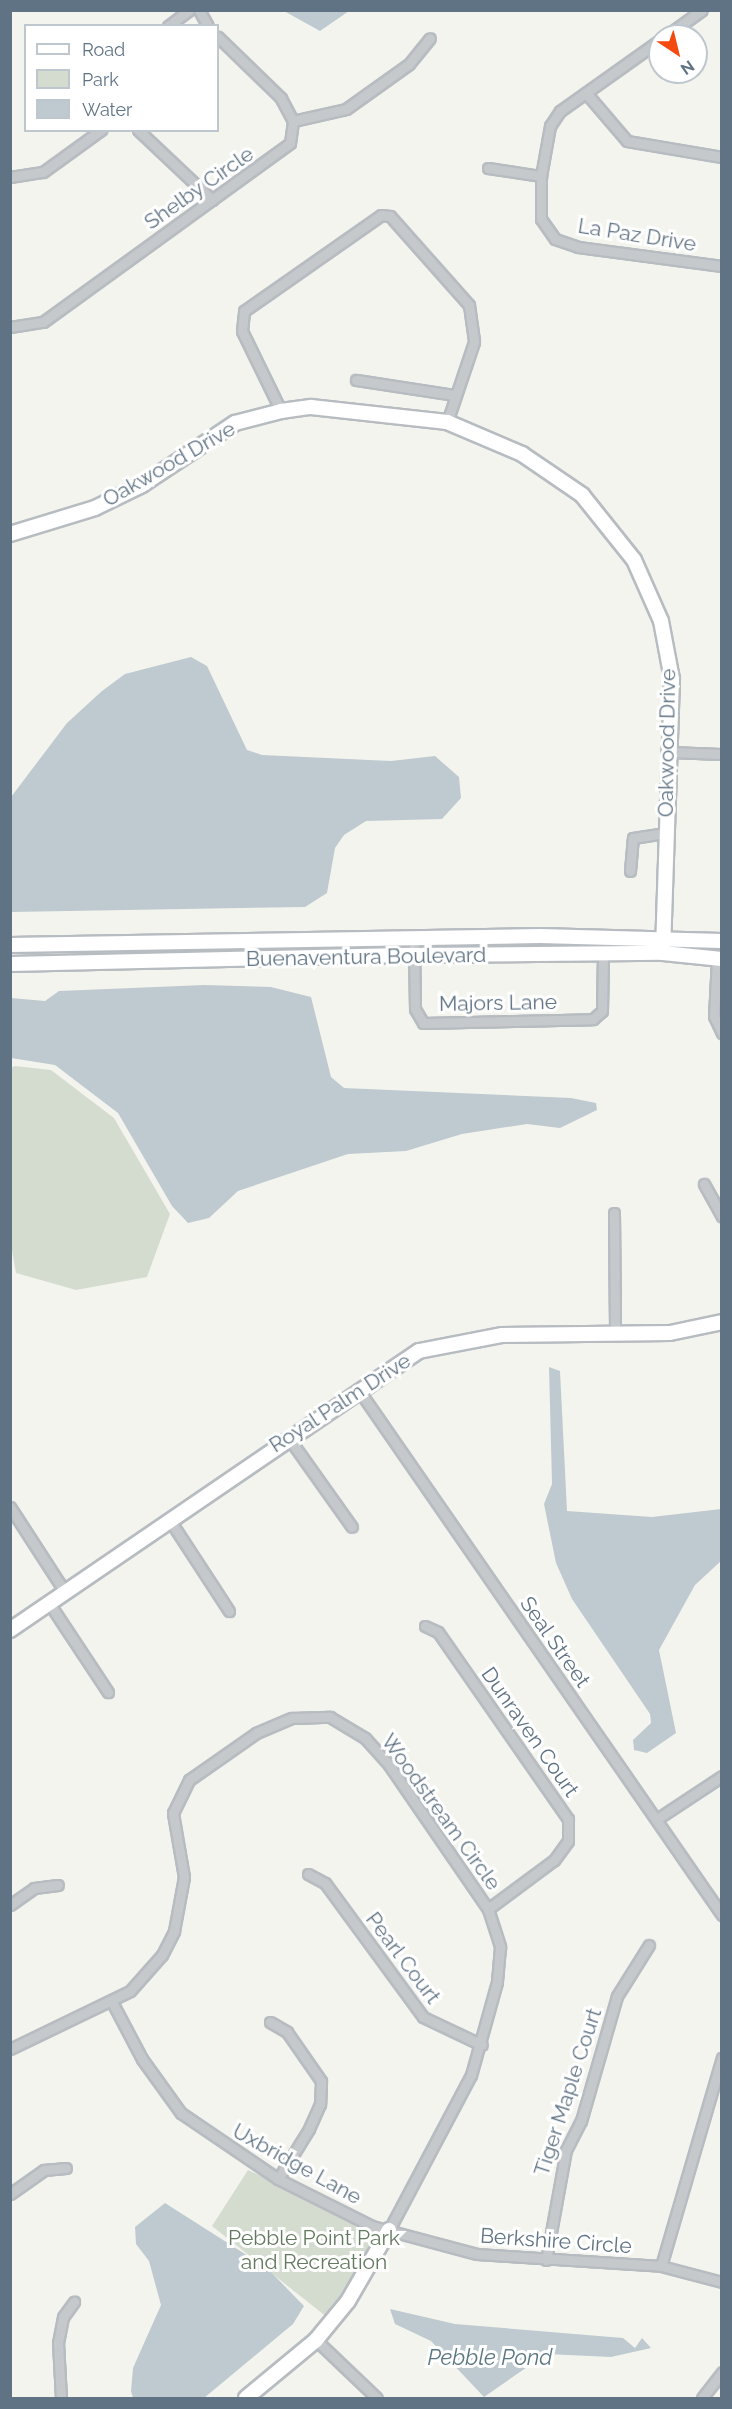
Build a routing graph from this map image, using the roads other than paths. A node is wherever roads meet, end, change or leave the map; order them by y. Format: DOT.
graph roads {
  1 [pos="189,10"];
  2 [pos="198,10"];
  3 [pos="702,10"];
  4 [pos="171,24"];
  5 [pos="207,24"];
  6 [pos="683,24"];
  7 [pos="430,38"];
  8 [pos="219,39"];
  9 [pos="648,49"];
  10 [pos="586,93"];
  11 [pos="293,120"];
  12 [pos="98,132"];
  13 [pos="140,132"];
  14 [pos="722,157"];
  15 [pos="488,168"];
  16 [pos="541,176"];
  17 [pos="10,177"];
  18 [pos="212,200"];
  19 [pos="722,266"];
  20 [pos="10,327"];
  21 [pos="356,380"];
  22 [pos="454,395"];
  23 [pos="281,411"];
  24 [pos="447,422"];
  25 [pos="10,534"];
  26 [pos="669,752"];
  27 [pos="722,754"];
  28 [pos="666,833"];
  29 [pos="630,872"];
  30 [pos="664,937"];
  31 [pos="390,938"];
  32 [pos="414,938"];
  33 [pos="722,941"];
  34 [pos="10,945"];
  35 [pos="663,954"];
  36 [pos="414,955"];
  37 [pos="603,955"];
  38 [pos="391,956"];
  39 [pos="719,959"];
  40 [pos="10,964"];
  41 [pos="722,1033"];
  42 [pos="704,1184"];
  43 [pos="614,1213"];
  44 [pos="722,1216"];
  45 [pos="722,1322"];
  46 [pos="615,1335"];
  47 [pos="358,1389"];
  48 [pos="288,1437"];
  49 [pos="10,1507"];
  50 [pos="169,1519"];
  51 [pos="352,1527"];
  52 [pos="65,1592"];
  53 [pos="49,1603"];
  54 [pos="230,1611"];
  55 [pos="425,1626"];
  56 [pos="10,1630"];
  57 [pos="108,1692"];
  58 [pos="722,1776"];
  59 [pos="657,1820"];
  60 [pos="308,1874"];
  61 [pos="58,1885"];
  62 [pos="10,1905"];
  63 [pos="489,1909"];
  64 [pos="722,1916"];
  65 [pos="649,1945"];
  66 [pos="112,2002"];
  67 [pos="270,2022"];
  68 [pos="482,2045"];
  69 [pos="10,2049"];
  70 [pos="722,2058"];
  71 [pos="717,2095"];
  72 [pos="66,2168"];
  73 [pos="278,2179"];
  74 [pos="10,2194"];
  75 [pos="389,2230"];
  76 [pos="546,2260"];
  77 [pos="661,2266"];
  78 [pos="722,2282"];
  79 [pos="74,2302"];
  80 [pos="316,2340"];
  81 [pos="722,2372"];
  82 [pos="62,2398"];
  83 [pos="246,2398"];
  84 [pos="377,2398"];
  85 [pos="702,2398"];
  1 -- 4 [label="street"];
  2 -- 5 [label="street"];
  3 -- 6 [label="street"];
  7 -- 11 [label="street"];
  8 -- 11 [label="street"];
  9 -- 10 [label="street, La Paz Drive"];
  10 -- 14 [label="street"];
  10 -- 16 [label="street, La Paz Drive"];
  11 -- 18 [label="street, Shelby Circle"];
  12 -- 17 [label="street"];
  13 -- 18 [label="street"];
  15 -- 16 [label="street"];
  16 -- 19 [label="street, La Paz Drive"];
  18 -- 20 [label="street, Shelby Circle"];
  21 -- 22 [label="street"];
  22 -- 23 [label="street"];
  22 -- 24 [label="street"];
  23 -- 24 [label="street, Oakwood Drive"];
  23 -- 25 [label="street, Oakwood Drive"];
  24 -- 26 [label="street, Oakwood Drive"];
  26 -- 27 [label="street"];
  26 -- 28 [label="street, Oakwood Drive"];
  28 -- 29 [label="street"];
  28 -- 30 [label="street, Oakwood Drive"];
  30 -- 32 [label="street, Buenaventura Boulevard"];
  30 -- 33 [label="street, Buenaventura Boulevard"];
  30 -- 35 [label="street, Oakwood Drive"];
  31 -- 32 [label="street, Buenaventura Boulevard"];
  31 -- 34 [label="street, Buenaventura Boulevard"];
  31 -- 38 [label="street"];
  32 -- 36 [label="street, Majors Lane"];
  35 -- 37 [label="street, Buenaventura Boulevard"];
  35 -- 39 [label="street, Buenaventura Boulevard"];
  36 -- 37 [label="street, Buenaventura Boulevard"];
  36 -- 37 [label="street, Majors Lane"];
  36 -- 38 [label="street, Buenaventura Boulevard"];
  38 -- 40 [label="street, Buenaventura Boulevard"];
  39 -- 41 [label="street"];
  42 -- 44 [label="street"];
  43 -- 46 [label="street"];
  45 -- 46 [label="street, Royal Palm Drive"];
  46 -- 47 [label="street, Royal Palm Drive"];
  47 -- 48 [label="street, Royal Palm Drive"];
  47 -- 59 [label="street, Seal Street"];
  48 -- 50 [label="street, Royal Palm Drive"];
  48 -- 51 [label="street"];
  49 -- 52 [label="street"];
  50 -- 52 [label="street, Royal Palm Drive"];
  50 -- 54 [label="street"];
  52 -- 53 [label="street, Royal Palm Drive"];
  53 -- 56 [label="street, Royal Palm Drive"];
  53 -- 57 [label="street"];
  55 -- 63 [label="street, Dunraven Court"];
  58 -- 59 [label="street"];
  59 -- 64 [label="street, Seal Street"];
  60 -- 68 [label="street, Pearl Court"];
  61 -- 62 [label="street"];
  63 -- 66 [label="street, Woodstream Circle"];
  63 -- 68 [label="street, Woodstream Circle"];
  65 -- 76 [label="street, Tiger Maple Court"];
  66 -- 69 [label="street, Woodstream Circle"];
  66 -- 73 [label="street, Uxbridge Lane"];
  67 -- 73 [label="street"];
  68 -- 75 [label="street, Woodstream Circle"];
  70 -- 71 [label="street"];
  71 -- 77 [label="street"];
  72 -- 74 [label="street"];
  73 -- 75 [label="street, Uxbridge Lane"];
  75 -- 76 [label="street, Berkshire Circle"];
  75 -- 80 [label="street"];
  76 -- 77 [label="street, Berkshire Circle"];
  77 -- 78 [label="street, Berkshire Circle"];
  79 -- 82 [label="street"];
  80 -- 83 [label="street"];
  80 -- 84 [label="street"];
  81 -- 85 [label="street"];
}
